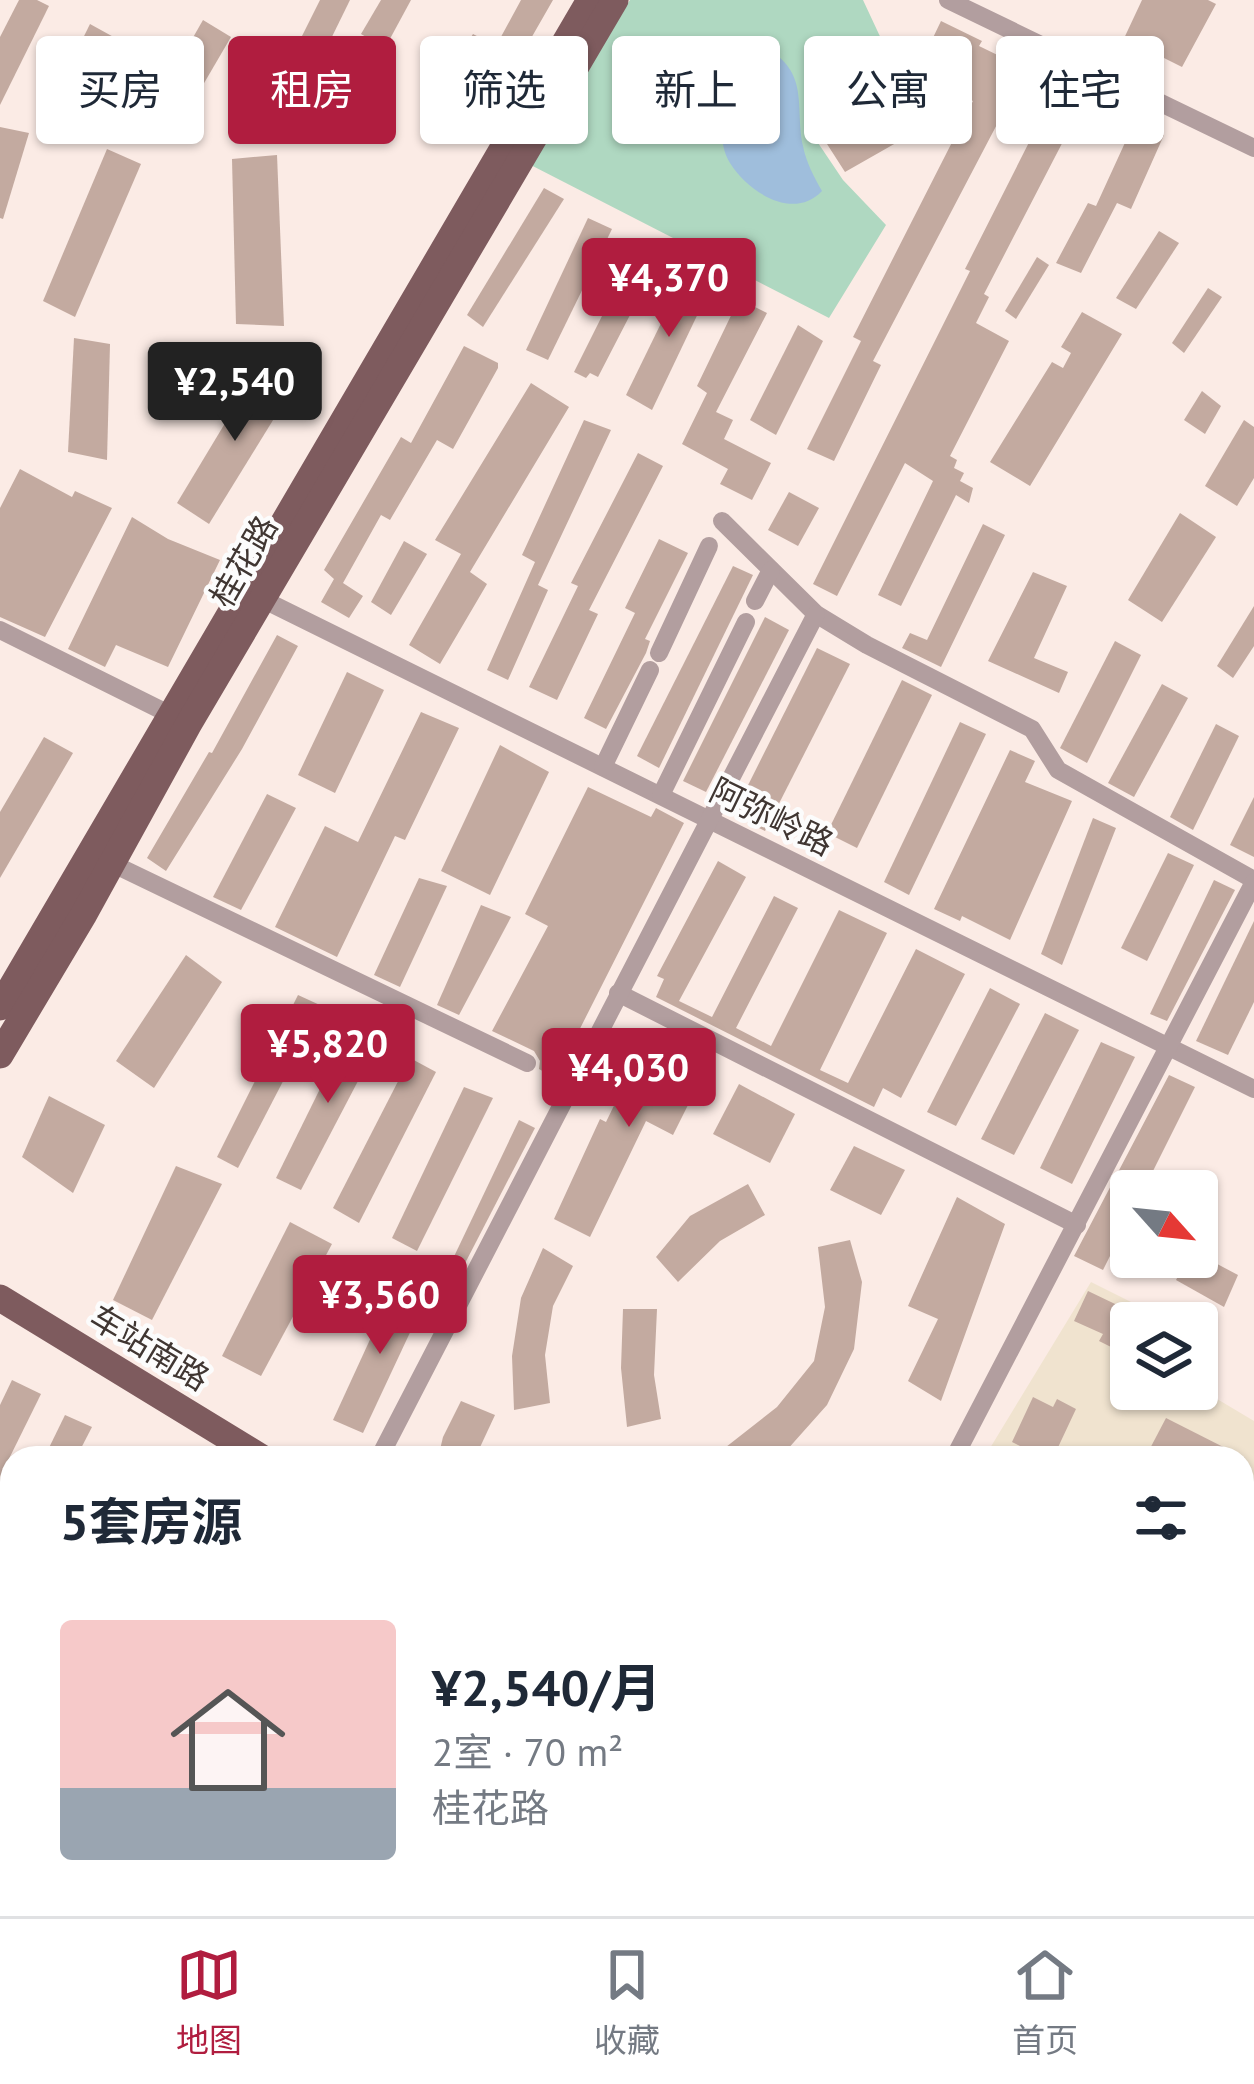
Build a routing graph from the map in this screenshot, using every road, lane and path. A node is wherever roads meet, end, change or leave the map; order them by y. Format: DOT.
graph roads {
  1 [pos="590,0"];
  2 [pos="615,0"];
  3 [pos="948,0"];
  4 [pos="1254,148"];
  5 [pos="722,521"];
  6 [pos="710,546"];
  7 [pos="771,571"];
  8 [pos="262,599"];
  9 [pos="755,601"];
  10 [pos="816,614"];
  11 [pos="746,622"];
  12 [pos="0,630"];
  13 [pos="179,719"];
  14 [pos="603,767"];
  15 [pos="661,795"];
  16 [pos="709,819"];
  17 [pos="101,858"];
  18 [pos="1254,881"];
  19 [pos="72,910"];
  20 [pos="0,985"];
  21 [pos="618,994"];
  22 [pos="0,1007"];
  23 [pos="1171,1047"];
  24 [pos="0,1055"];
  25 [pos="526,1063"];
  26 [pos="0,1077"];
  27 [pos="1254,1089"];
  28 [pos="1077,1225"];
  29 [pos="0,1298"];
  30 [pos="0,1319"];
  31 [pos="212,1446"];
  32 [pos="242,1446"];
  33 [pos="385,1446"];
  34 [pos="960,1446"];
  1 -- 13 [label="main road, 桂花路"];
  2 -- 8 [label="main road, 桂花路"];
  3 -- 4 [label="street"];
  5 -- 7 [label="street"];
  6 -- 14 [label="street"];
  7 -- 9 [label="street"];
  7 -- 10 [label="street"];
  8 -- 13 [label="main road, 桂花路"];
  8 -- 14 [label="street, 阿弥岭路"];
  10 -- 16 [label="street"];
  10 -- 18 [label="street"];
  11 -- 15 [label="street"];
  12 -- 13 [label="street"];
  13 -- 17 [label="main road, 桂花路"];
  14 -- 15 [label="street, 阿弥岭路"];
  15 -- 16 [label="street, 阿弥岭路"];
  16 -- 21 [label="street"];
  16 -- 23 [label="street, 阿弥岭路"];
  17 -- 19 [label="main road"];
  17 -- 20 [label="main road"];
  17 -- 25 [label="street"];
  17 -- 26 [label="main road"];
  18 -- 23 [label="street"];
  19 -- 22 [label="main road"];
  19 -- 24 [label="main road"];
  21 -- 28 [label="street"];
  21 -- 33 [label="street"];
  23 -- 27 [label="street, 阿弥岭路"];
  23 -- 28 [label="street"];
  28 -- 34 [label="street"];
  29 -- 32 [label="main road, 车站南路"];
  30 -- 31 [label="main road, 车站南路"];
}
